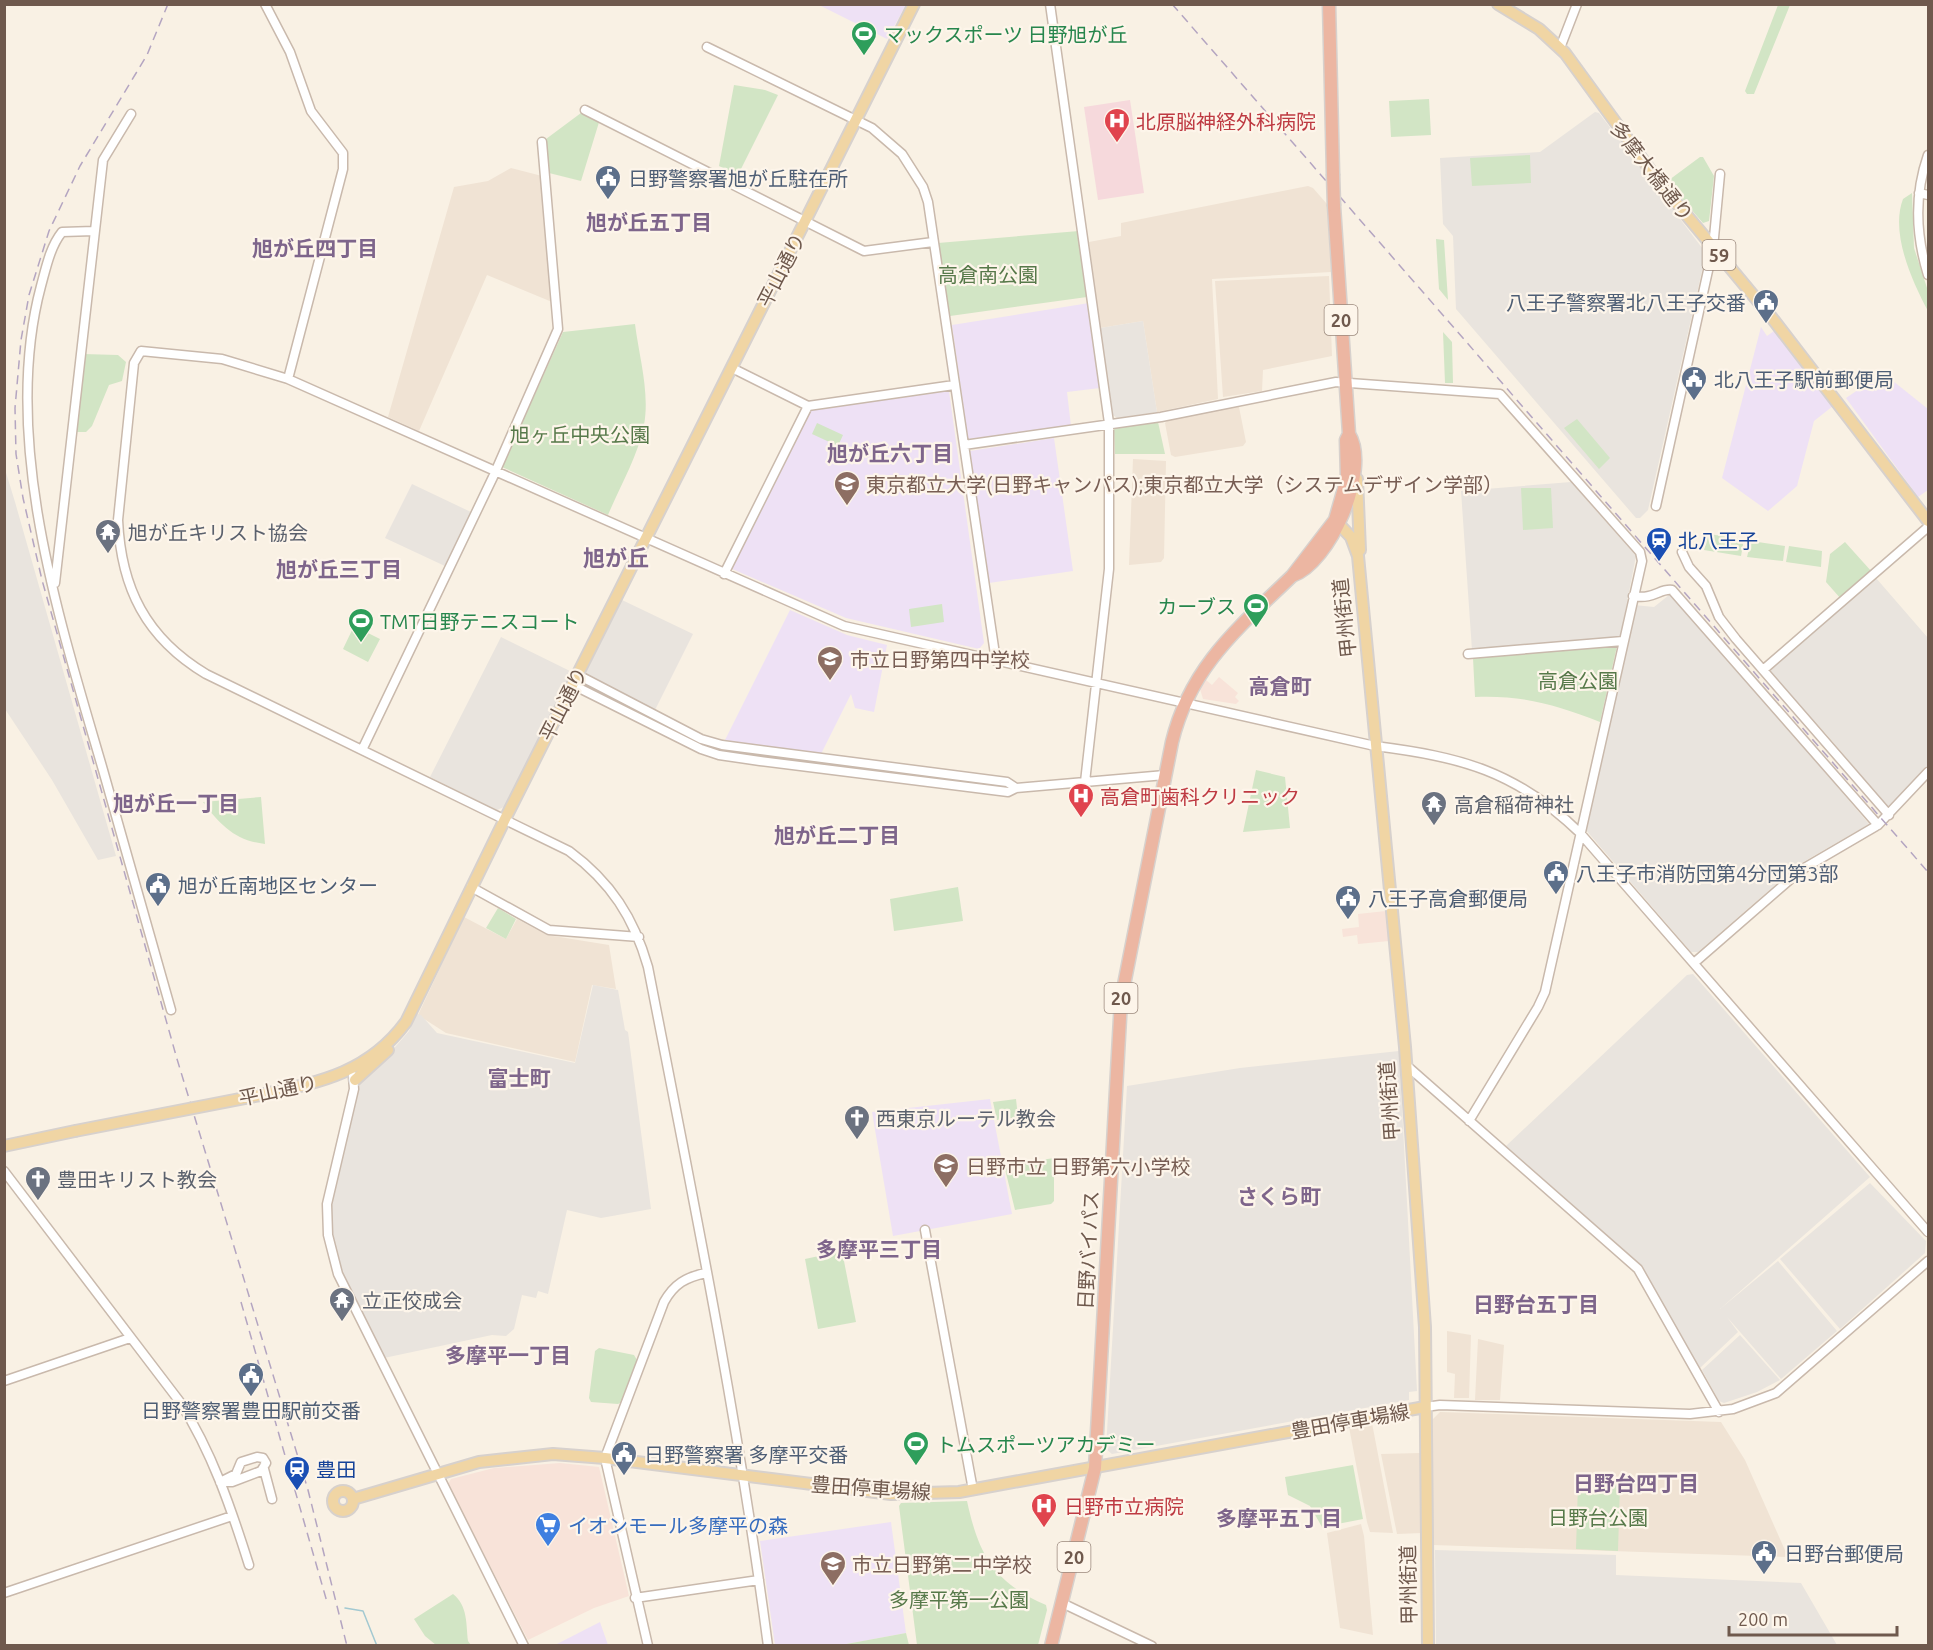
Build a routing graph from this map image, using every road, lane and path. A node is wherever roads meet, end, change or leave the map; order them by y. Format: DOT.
graph roads {
  1 [pos="266,4"];
  2 [pos="915,4"];
  3 [pos="1050,4"];
  4 [pos="1329,4"];
  5 [pos="1498,4"];
  6 [pos="1577,4"];
  7 [pos="707,47"];
  8 [pos="1560,48"];
  9 [pos="585,110"];
  10 [pos="131,114"];
  11 [pos="856,120"];
  12 [pos="542,141"];
  13 [pos="1929,155"];
  14 [pos="1720,174"];
  15 [pos="1924,194"];
  16 [pos="806,222"];
  17 [pos="94,231"];
  18 [pos="933,242"];
  19 [pos="1713,248"];
  20 [pos="1929,275"];
  21 [pos="732,368"];
  22 [pos="288,379"];
  23 [pos="1344,381"];
  24 [pos="954,385"];
  25 [pos="808,406"];
  26 [pos="1109,423"];
  27 [pos="1349,434"];
  28 [pos="964,445"];
  29 [pos="1352,447"];
  30 [pos="495,472"];
  31 [pos="1656,506"];
  32 [pos="1929,521"];
  33 [pos="1337,522"];
  34 [pos="1929,527"];
  35 [pos="647,539"];
  36 [pos="1682,552"];
  37 [pos="1358,556"];
  38 [pos="724,574"];
  39 [pos="54,588"];
  40 [pos="1633,596"];
  41 [pos="1623,641"];
  42 [pos="1468,654"];
  43 [pos="996,661"];
  44 [pos="1763,670"];
  45 [pos="575,680"];
  46 [pos="1097,683"];
  47 [pos="1183,703"];
  48 [pos="1375,746"];
  49 [pos="362,750"];
  50 [pos="1929,772"];
  51 [pos="1165,775"];
  52 [pos="1085,782"];
  53 [pos="1889,815"];
  54 [pos="504,819"];
  55 [pos="1878,825"];
  56 [pos="1580,833"];
  57 [pos="471,887"];
  58 [pos="639,937"];
  59 [pos="1694,963"];
  60 [pos="171,1010"];
  61 [pos="1406,1065"];
  62 [pos="353,1075"];
  63 [pos="1469,1121"];
  64 [pos="4,1146"];
  65 [pos="4,1172"];
  66 [pos="925,1230"];
  67 [pos="1929,1232"];
  68 [pos="1929,1261"];
  69 [pos="706,1273"];
  70 [pos="130,1338"];
  71 [pos="4,1381"];
  72 [pos="1425,1407"];
  73 [pos="1719,1412"];
  74 [pos="605,1458"];
  75 [pos="1095,1468"];
  76 [pos="264,1469"];
  77 [pos="437,1473"];
  78 [pos="745,1476"];
  79 [pos="220,1482"];
  80 [pos="973,1490"];
  81 [pos="272,1499"];
  82 [pos="352,1499"];
  83 [pos="232,1516"];
  84 [pos="249,1565"];
  85 [pos="759,1580"];
  86 [pos="4,1593"];
  87 [pos="635,1598"];
  88 [pos="1062,1603"];
  89 [pos="524,1646"];
  90 [pos="648,1646"];
  91 [pos="768,1646"];
  92 [pos="1051,1646"];
  93 [pos="1152,1646"];
  94 [pos="1428,1646"];
  1 -- 22 [label="street"];
  2 -- 11 [label="main road, 平山通り"];
  3 -- 26 [label="street"];
  4 -- 23 [label="highway, 20, bridge"];
  5 -- 8 [label="main road, 多摩大橋通り / 59"];
  6 -- 8 [label="street"];
  7 -- 11 [label="street"];
  8 -- 19 [label="main road, 多摩大橋通り / 59"];
  9 -- 16 [label="street"];
  10 -- 17 [label="street"];
  11 -- 16 [label="main road, 平山通り"];
  11 -- 18 [label="street"];
  12 -- 30 [label="street"];
  13 -- 15 [label="street"];
  14 -- 19 [label="street"];
  15 -- 20 [label="street"];
  16 -- 18 [label="street"];
  16 -- 21 [label="main road, 平山通り"];
  17 -- 39 [label="street"];
  17 -- 39 [label="street"];
  18 -- 24 [label="street"];
  19 -- 31 [label="street"];
  19 -- 32 [label="main road, 多摩大橋通り / 59"];
  21 -- 25 [label="street"];
  21 -- 35 [label="main road, 平山通り"];
  22 -- 30 [label="street"];
  22 -- 49 [label="street"];
  23 -- 26 [label="street"];
  23 -- 27 [label="highway, 20"];
  23 -- 40 [label="street"];
  24 -- 25 [label="street"];
  24 -- 28 [label="street"];
  25 -- 38 [label="street"];
  26 -- 28 [label="street"];
  26 -- 46 [label="street"];
  27 -- 29 [label="highway, 日野バイパス / 20"];
  27 -- 33 [label="highway, 20"];
  28 -- 43 [label="street"];
  29 -- 33 [label="highway, 日野バイパス / 20"];
  29 -- 37 [label="main road, 甲州街道"];
  30 -- 35 [label="street"];
  30 -- 49 [label="street"];
  33 -- 37 [label="main road, 甲州街道"];
  33 -- 47 [label="highway, 日野バイパス / 20"];
  34 -- 44 [label="street"];
  35 -- 38 [label="street"];
  35 -- 45 [label="main road, 平山通り"];
  36 -- 44 [label="street"];
  37 -- 48 [label="main road, 甲州街道"];
  38 -- 43 [label="street"];
  39 -- 60 [label="street"];
  40 -- 41 [label="street"];
  40 -- 55 [label="street"];
  41 -- 42 [label="street"];
  41 -- 56 [label="street"];
  43 -- 46 [label="street"];
  44 -- 53 [label="street"];
  45 -- 52 [label="street"];
  45 -- 54 [label="main road, 平山通り"];
  46 -- 47 [label="street"];
  46 -- 52 [label="street"];
  47 -- 48 [label="street"];
  47 -- 51 [label="highway, 日野バイパス / 20"];
  48 -- 56 [label="street"];
  48 -- 61 [label="main road, 甲州街道"];
  49 -- 54 [label="street"];
  50 -- 53 [label="street"];
  51 -- 52 [label="street"];
  51 -- 75 [label="highway, 日野バイパス / 20"];
  53 -- 55 [label="street"];
  54 -- 57 [label="main road, 平山通り"];
  54 -- 58 [label="street"];
  55 -- 59 [label="street"];
  56 -- 59 [label="street"];
  56 -- 63 [label="street"];
  57 -- 58 [label="street"];
  57 -- 62 [label="main road, 平山通り"];
  58 -- 69 [label="street"];
  59 -- 67 [label="street"];
  61 -- 63 [label="street"];
  61 -- 72 [label="main road, 甲州街道"];
  62 -- 64 [label="main road, 平山通り, bridge"];
  62 -- 77 [label="street"];
  63 -- 73 [label="street"];
  65 -- 70 [label="street"];
  66 -- 80 [label="street"];
  68 -- 73 [label="street"];
  69 -- 74 [label="street"];
  69 -- 78 [label="street"];
  70 -- 71 [label="street"];
  70 -- 79 [label="street"];
  72 -- 73 [label="street"];
  72 -- 75 [label="main road, 豊田停車場線"];
  72 -- 94 [label="main road, 甲州街道"];
  74 -- 77 [label="main road, 豊田停車場線"];
  74 -- 78 [label="main road, 豊田停車場線"];
  74 -- 87 [label="street"];
  75 -- 80 [label="main road, 豊田停車場線"];
  75 -- 88 [label="highway, 日野バイパス / 20"];
  76 -- 79 [label="street"];
  76 -- 79 [label="street"];
  76 -- 81 [label="street"];
  77 -- 82 [label="main road, 豊田停車場線"];
  77 -- 89 [label="street"];
  78 -- 80 [label="main road, 豊田停車場線"];
  78 -- 85 [label="street"];
  79 -- 83 [label="street"];
  83 -- 84 [label="street"];
  83 -- 86 [label="street"];
  85 -- 87 [label="street"];
  85 -- 91 [label="street"];
  87 -- 90 [label="street"];
  88 -- 92 [label="highway, 日野バイパス / 20"];
  88 -- 93 [label="street"];
}
